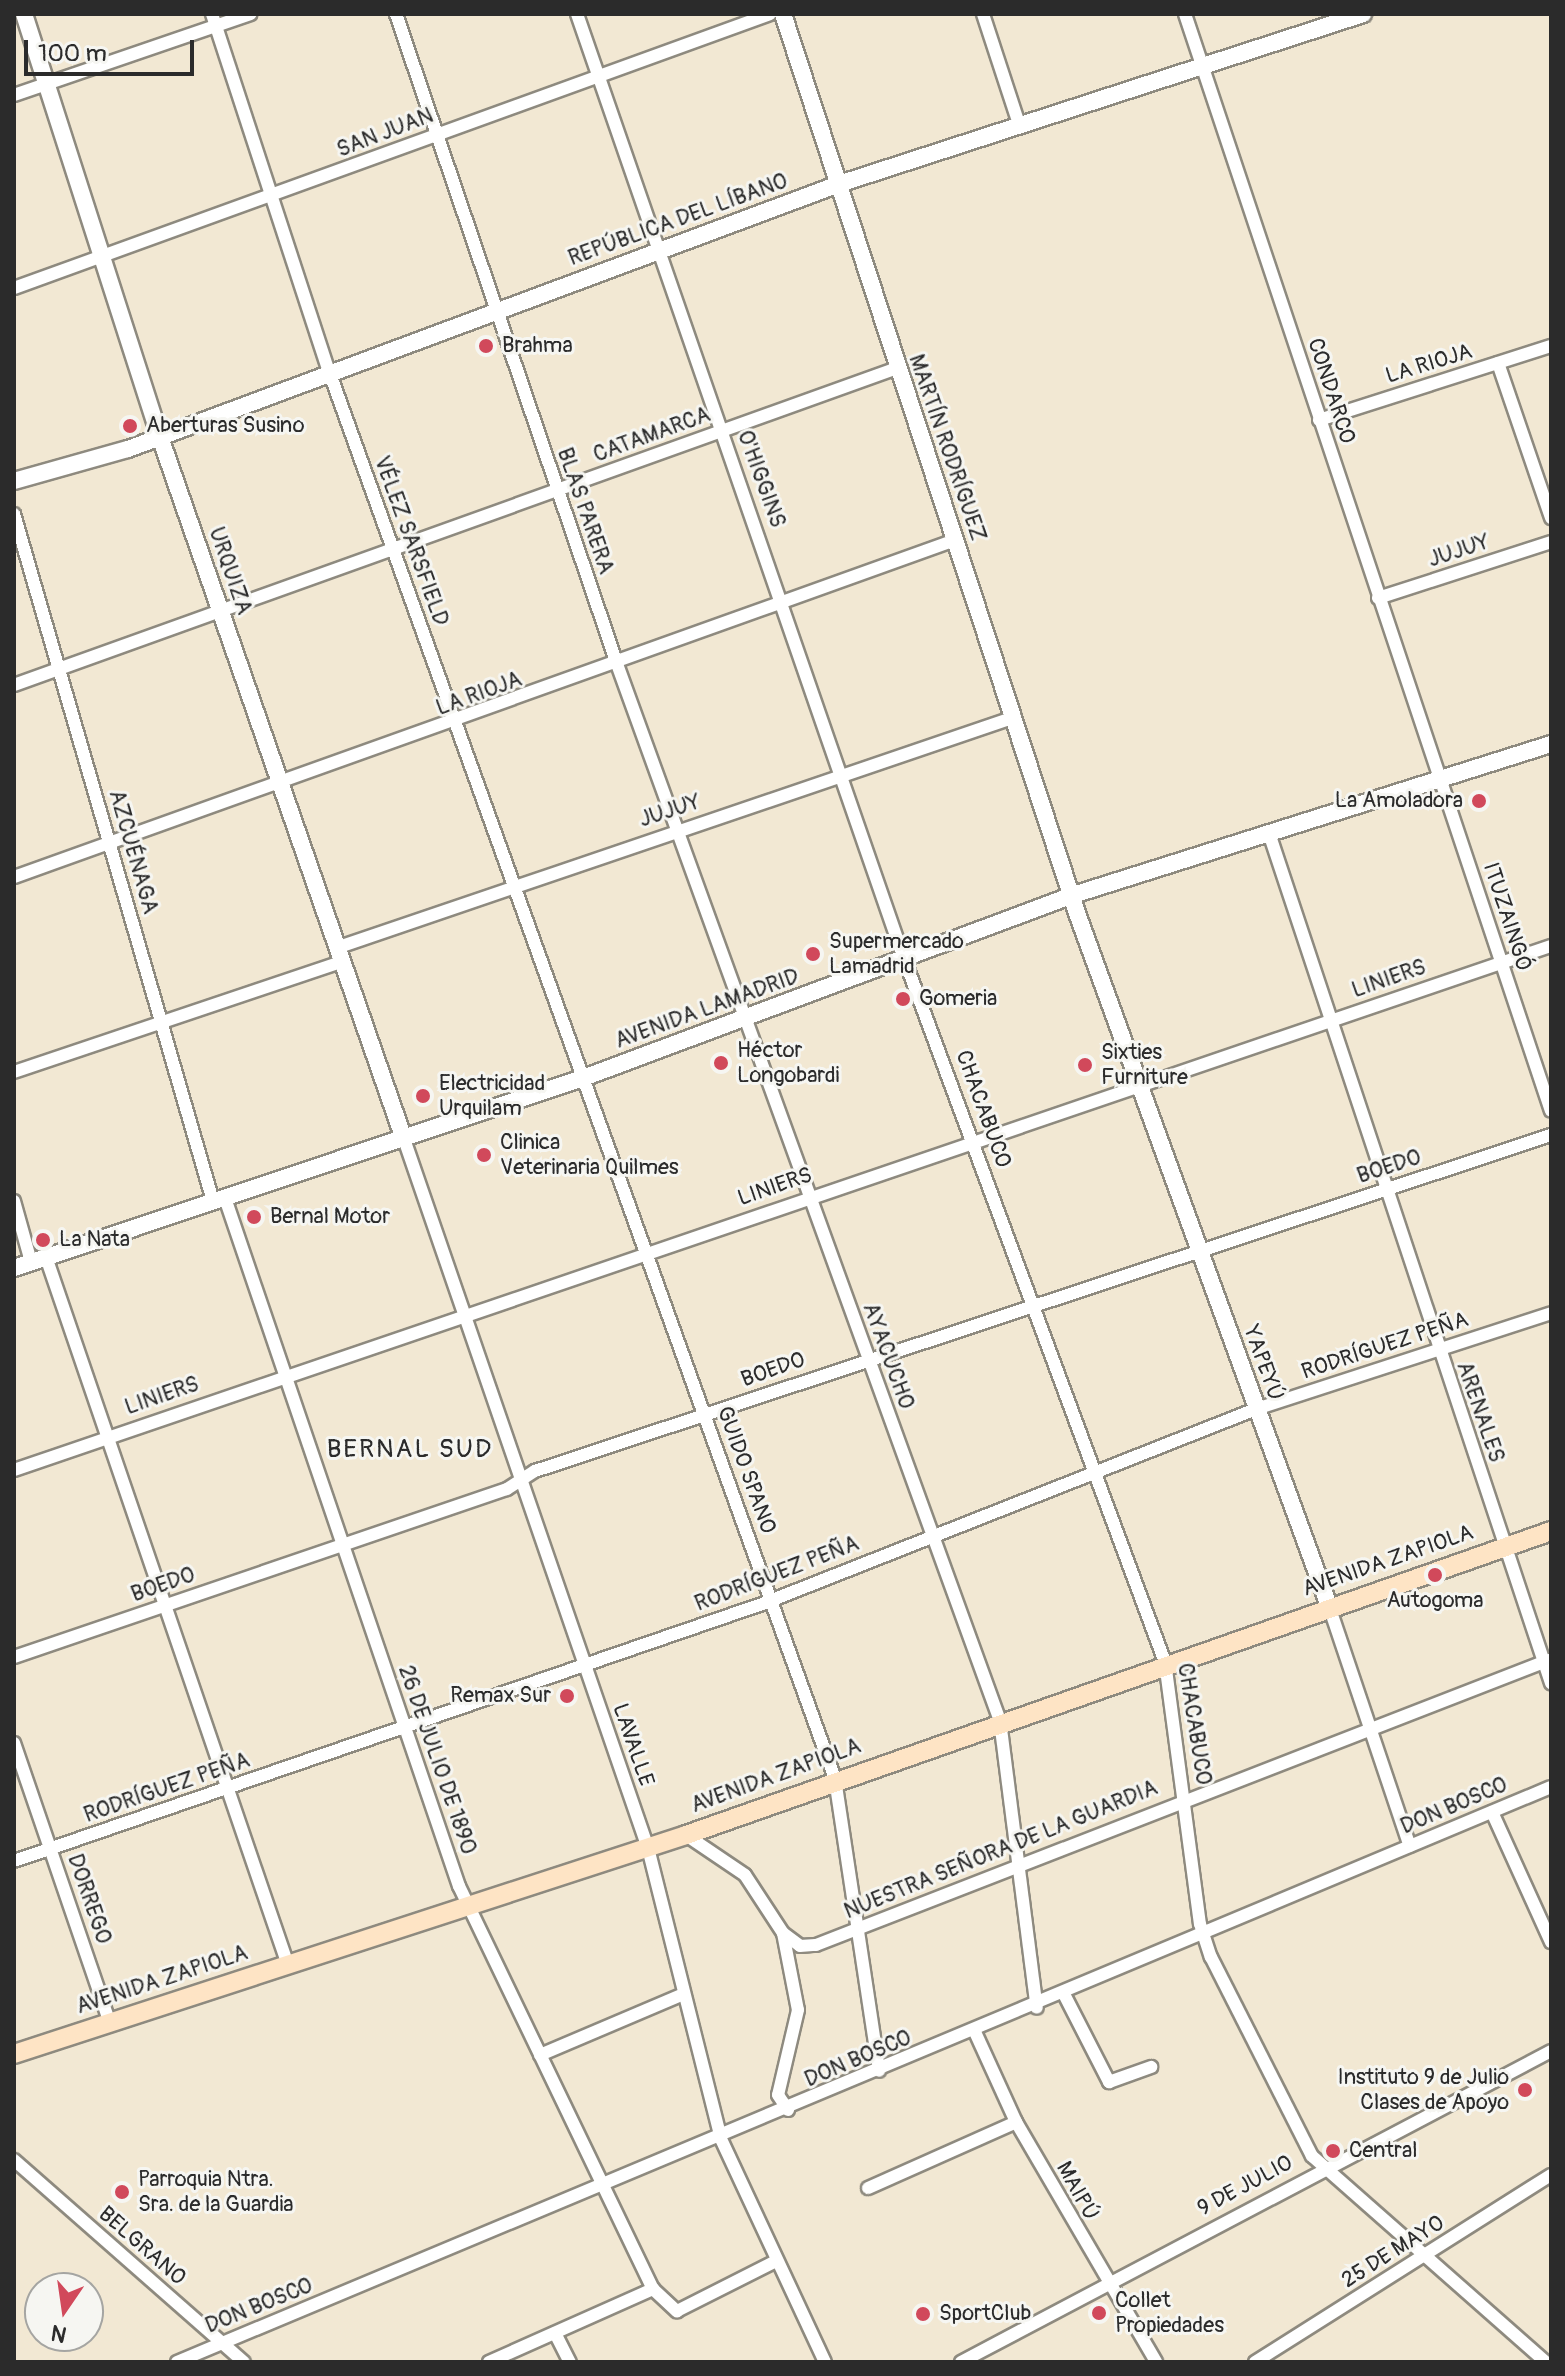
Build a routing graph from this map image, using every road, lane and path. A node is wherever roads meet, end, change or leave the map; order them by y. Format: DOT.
graph roads {
  1 [pos="24,14"];
  2 [pos="250,14"];
  3 [pos="396,14"];
  4 [pos="577,14"];
  5 [pos="770,14"];
  6 [pos="783,14"];
  7 [pos="983,14"];
  8 [pos="1185,14"];
  9 [pos="1363,14"];
  10 [pos="214,20"];
  11 [pos="1205,66"];
  12 [pos="598,75"];
  13 [pos="46,87"];
  14 [pos="14,95"];
  15 [pos="1019,124"];
  16 [pos="435,135"];
  17 [pos="839,184"];
  18 [pos="272,198"];
  19 [pos="659,251"];
  20 [pos="102,259"];
  21 [pos="14,288"];
  22 [pos="493,312"];
  23 [pos="1551,346"];
  24 [pos="1498,363"];
  25 [pos="897,368"];
  26 [pos="329,371"];
  27 [pos="1319,420"];
  28 [pos="722,432"];
  29 [pos="159,434"];
  30 [pos="14,481"];
  31 [pos="556,491"];
  32 [pos="14,514"];
  33 [pos="1551,518"];
  34 [pos="955,540"];
  35 [pos="1551,542"];
  36 [pos="394,551"];
  37 [pos="1378,598"];
  38 [pos="784,602"];
  39 [pos="221,615"];
  40 [pos="617,664"];
  41 [pos="58,671"];
  42 [pos="14,685"];
  43 [pos="1015,717"];
  44 [pos="456,723"];
  45 [pos="1551,744"];
  46 [pos="843,776"];
  47 [pos="1440,781"];
  48 [pos="283,786"];
  49 [pos="677,829"];
  50 [pos="1269,833"];
  51 [pos="110,845"];
  52 [pos="14,877"];
  53 [pos="514,886"];
  54 [pos="1073,895"];
  55 [pos="1551,946"];
  56 [pos="341,954"];
  57 [pos="904,959"];
  58 [pos="1501,962"];
  59 [pos="743,1019"];
  60 [pos="1330,1020"];
  61 [pos="162,1021"];
  62 [pos="14,1072"];
  63 [pos="583,1078"];
  64 [pos="1141,1082"];
  65 [pos="1551,1108"];
  66 [pos="1551,1135"];
  67 [pos="973,1138"];
  68 [pos="404,1139"];
  69 [pos="1385,1189"];
  70 [pos="810,1196"];
  71 [pos="219,1199"];
  72 [pos="14,1201"];
  73 [pos="1198,1250"];
  74 [pos="646,1251"];
  75 [pos="39,1260"];
  76 [pos="14,1268"];
  77 [pos="1032,1303"];
  78 [pos="1551,1313"];
  79 [pos="464,1314"];
  80 [pos="1438,1350"];
  81 [pos="868,1359"];
  82 [pos="283,1374"];
  83 [pos="1256,1409"];
  84 [pos="705,1414"];
  85 [pos="107,1436"];
  86 [pos="14,1470"];
  87 [pos="1092,1471"];
  88 [pos="521,1480"];
  89 [pos="1551,1531"];
  90 [pos="930,1536"];
  91 [pos="342,1546"];
  92 [pos="1504,1547"];
  93 [pos="771,1600"];
  94 [pos="165,1605"];
  95 [pos="1329,1606"];
  96 [pos="14,1657"];
  97 [pos="1547,1660"];
  98 [pos="1165,1662"];
  99 [pos="585,1667"];
  100 [pos="1551,1683"];
  101 [pos="997,1714"];
  102 [pos="1373,1727"];
  103 [pos="406,1728"];
  104 [pos="14,1743"];
  105 [pos="835,1779"];
  106 [pos="1551,1787"];
  107 [pos="229,1788"];
  108 [pos="1185,1798"];
  109 [pos="1492,1812"];
  110 [pos="686,1835"];
  111 [pos="1410,1846"];
  112 [pos="648,1848"];
  113 [pos="51,1849"];
  114 [pos="14,1861"];
  115 [pos="1022,1862"];
  116 [pos="470,1907"];
  117 [pos="858,1928"];
  118 [pos="783,1933"];
  119 [pos="1203,1936"];
  120 [pos="1551,1942"];
  121 [pos="288,1965"];
  122 [pos="684,1994"];
  123 [pos="1065,1996"];
  124 [pos="1037,2008"];
  125 [pos="109,2021"];
  126 [pos="975,2032"];
  127 [pos="1551,2051"];
  128 [pos="14,2054"];
  129 [pos="540,2055"];
  130 [pos="1151,2067"];
  131 [pos="879,2071"];
  132 [pos="778,2087"];
  133 [pos="788,2110"];
  134 [pos="1016,2122"];
  135 [pos="757,2123"];
  136 [pos="721,2139"];
  137 [pos="14,2160"];
  138 [pos="1322,2167"];
  139 [pos="1551,2175"];
  140 [pos="606,2186"];
  141 [pos="868,2188"];
  142 [pos="1425,2256"];
  143 [pos="774,2262"];
  144 [pos="1106,2284"];
  145 [pos="653,2289"];
  146 [pos="555,2333"];
  147 [pos="221,2342"];
  148 [pos="177,2362"];
  149 [pos="244,2362"];
  150 [pos="489,2362"];
  151 [pos="570,2362"];
  152 [pos="825,2362"];
  153 [pos="961,2362"];
  154 [pos="1156,2362"];
  155 [pos="1255,2362"];
  156 [pos="1546,2362"];
  1 -- 13 [label="street, URQUIZA"];
  2 -- 10 [label="street"];
  3 -- 16 [label="street, BLAS PARERA"];
  4 -- 12 [label="street, O'HIGGINS"];
  5 -- 12 [label="street, SAN JUAN"];
  6 -- 17 [label="street, MARTÍN RODRÍGUEZ"];
  7 -- 15 [label="street"];
  8 -- 11 [label="street, CONDARCO"];
  9 -- 11 [label="street, REPÚBLICA DEL LÍBANO"];
  10 -- 13 [label="street"];
  10 -- 18 [label="street, VÉLEZ SARSFIELD"];
  11 -- 15 [label="street, REPÚBLICA DEL LÍBANO"];
  11 -- 27 [label="street, CONDARCO"];
  12 -- 16 [label="street, SAN JUAN"];
  12 -- 19 [label="street, O'HIGGINS"];
  13 -- 14 [label="street"];
  13 -- 20 [label="street, URQUIZA"];
  15 -- 17 [label="street, REPÚBLICA DEL LÍBANO"];
  16 -- 18 [label="street, SAN JUAN"];
  16 -- 22 [label="street, BLAS PARERA"];
  17 -- 19 [label="street, REPÚBLICA DEL LÍBANO"];
  17 -- 25 [label="street, MARTÍN RODRÍGUEZ"];
  18 -- 20 [label="street, SAN JUAN"];
  18 -- 26 [label="street, VÉLEZ SARSFIELD"];
  19 -- 22 [label="street, REPÚBLICA DEL LÍBANO"];
  19 -- 28 [label="street, O'HIGGINS"];
  20 -- 21 [label="street, SAN JUAN"];
  20 -- 29 [label="street, URQUIZA"];
  22 -- 26 [label="street, REPÚBLICA DEL LÍBANO"];
  22 -- 31 [label="street, BLAS PARERA"];
  23 -- 24 [label="street, LA RIOJA"];
  24 -- 27 [label="street, LA RIOJA"];
  24 -- 33 [label="street"];
  25 -- 28 [label="street, CATAMARCA"];
  25 -- 34 [label="street, MARTÍN RODRÍGUEZ"];
  26 -- 29 [label="street, REPÚBLICA DEL LÍBANO"];
  26 -- 36 [label="street, VÉLEZ SARSFIELD"];
  27 -- 37 [label="street, CONDARCO"];
  28 -- 31 [label="street, CATAMARCA"];
  28 -- 38 [label="street, O'HIGGINS"];
  29 -- 30 [label="street, REPÚBLICA DEL LÍBANO"];
  29 -- 39 [label="street, URQUIZA"];
  31 -- 36 [label="street, CATAMARCA"];
  31 -- 40 [label="street, BLAS PARERA"];
  32 -- 41 [label="street, AZCUÉNAGA"];
  34 -- 38 [label="street, LA RIOJA"];
  34 -- 43 [label="street, MARTÍN RODRÍGUEZ"];
  35 -- 37 [label="street, JUJUY"];
  36 -- 39 [label="street, CATAMARCA"];
  36 -- 44 [label="street, VÉLEZ SARSFIELD"];
  37 -- 47 [label="street, CONDARCO"];
  38 -- 40 [label="street, LA RIOJA"];
  38 -- 46 [label="street, O'HIGGINS"];
  39 -- 41 [label="street, CATAMARCA"];
  39 -- 48 [label="street, URQUIZA"];
  40 -- 44 [label="street, LA RIOJA"];
  40 -- 49 [label="street, BLAS PARERA"];
  41 -- 42 [label="street, CATAMARCA"];
  41 -- 51 [label="street, AZCUÉNAGA"];
  43 -- 46 [label="street, JUJUY"];
  43 -- 54 [label="street, MARTÍN RODRÍGUEZ"];
  44 -- 48 [label="street, LA RIOJA"];
  44 -- 53 [label="street, VÉLEZ SARSFIELD"];
  45 -- 47 [label="street, AVENIDA LAMADRID"];
  46 -- 49 [label="street, JUJUY"];
  46 -- 57 [label="street, O'HIGGINS"];
  47 -- 50 [label="street, AVENIDA LAMADRID"];
  47 -- 58 [label="street, ITUZAINGÓ"];
  48 -- 51 [label="street, LA RIOJA"];
  48 -- 56 [label="street, URQUIZA"];
  49 -- 53 [label="street, JUJUY"];
  49 -- 59 [label="street, BLAS PARERA"];
  50 -- 54 [label="street, AVENIDA LAMADRID"];
  50 -- 60 [label="street, ARENALES"];
  51 -- 52 [label="street, LA RIOJA"];
  51 -- 61 [label="street, AZCUÉNAGA"];
  53 -- 56 [label="street, JUJUY"];
  53 -- 63 [label="street, VÉLEZ SARSFIELD"];
  54 -- 57 [label="street, AVENIDA LAMADRID"];
  54 -- 64 [label="street, YAPEYÚ"];
  55 -- 58 [label="street, LINIERS"];
  56 -- 61 [label="street, JUJUY"];
  56 -- 68 [label="street, URQUIZA"];
  57 -- 59 [label="street, AVENIDA LAMADRID"];
  57 -- 67 [label="street, CHACABUCO"];
  58 -- 60 [label="street, LINIERS"];
  58 -- 65 [label="street, ITUZAINGÓ"];
  59 -- 63 [label="street, AVENIDA LAMADRID"];
  59 -- 70 [label="street, AYACUCHO"];
  60 -- 64 [label="street, LINIERS"];
  60 -- 69 [label="street, ARENALES"];
  61 -- 62 [label="street, JUJUY"];
  61 -- 71 [label="street, AZCUÉNAGA"];
  63 -- 68 [label="street, AVENIDA LAMADRID"];
  63 -- 74 [label="street, GUIDO SPANO"];
  64 -- 67 [label="street, LINIERS"];
  64 -- 73 [label="street, YAPEYÚ"];
  66 -- 69 [label="street, BOEDO"];
  67 -- 70 [label="street, LINIERS"];
  67 -- 77 [label="street, CHACABUCO"];
  68 -- 71 [label="street, AVENIDA LAMADRID"];
  68 -- 79 [label="street, LAVALLE"];
  69 -- 73 [label="street, BOEDO"];
  69 -- 80 [label="street, ARENALES"];
  70 -- 74 [label="street, LINIERS"];
  70 -- 81 [label="street, AYACUCHO"];
  71 -- 75 [label="street, AVENIDA LAMADRID"];
  71 -- 82 [label="street, 26 DE JULIO DE 1890"];
  72 -- 75 [label="street"];
  73 -- 77 [label="street, BOEDO"];
  73 -- 83 [label="street, YAPEYÚ"];
  74 -- 79 [label="street, LINIERS"];
  74 -- 84 [label="street, GUIDO SPANO"];
  75 -- 76 [label="street, AVENIDA LAMADRID"];
  75 -- 85 [label="street"];
  77 -- 81 [label="street, BOEDO"];
  77 -- 87 [label="street, CHACABUCO"];
  78 -- 80 [label="street, RODRÍGUEZ PEÑA"];
  79 -- 82 [label="street, LINIERS"];
  79 -- 88 [label="street, LAVALLE"];
  80 -- 83 [label="street, RODRÍGUEZ PEÑA"];
  80 -- 92 [label="street, ARENALES"];
  81 -- 84 [label="street, BOEDO"];
  81 -- 90 [label="street, AYACUCHO"];
  82 -- 85 [label="street, LINIERS"];
  82 -- 91 [label="street, 26 DE JULIO DE 1890"];
  83 -- 87 [label="street, RODRÍGUEZ PEÑA"];
  83 -- 95 [label="street, YAPEYÚ"];
  84 -- 88 [label="street, BOEDO"];
  84 -- 93 [label="street, GUIDO SPANO"];
  85 -- 86 [label="street, LINIERS"];
  85 -- 94 [label="street"];
  87 -- 90 [label="street, RODRÍGUEZ PEÑA"];
  87 -- 98 [label="street, CHACABUCO"];
  88 -- 91 [label="street, BOEDO"];
  88 -- 99 [label="street, LAVALLE"];
  89 -- 92 [label="main road, AVENIDA ZAPIOLA"];
  90 -- 93 [label="street, RODRÍGUEZ PEÑA"];
  90 -- 101 [label="street, AYACUCHO"];
  91 -- 94 [label="street, BOEDO"];
  91 -- 103 [label="street, 26 DE JULIO DE 1890"];
  92 -- 95 [label="main road, AVENIDA ZAPIOLA"];
  92 -- 97 [label="street, ARENALES"];
  93 -- 99 [label="street, RODRÍGUEZ PEÑA"];
  93 -- 105 [label="street, GUIDO SPANO"];
  94 -- 96 [label="street, BOEDO"];
  94 -- 107 [label="street"];
  95 -- 98 [label="main road, AVENIDA ZAPIOLA"];
  95 -- 102 [label="street, YAPEYÚ"];
  97 -- 100 [label="street, ARENALES"];
  97 -- 102 [label="street, NUESTRA SEÑORA DE LA GUARDIA"];
  98 -- 101 [label="main road, AVENIDA ZAPIOLA"];
  98 -- 108 [label="street, CHACABUCO"];
  99 -- 103 [label="street, RODRÍGUEZ PEÑA"];
  99 -- 112 [label="street, LAVALLE"];
  101 -- 105 [label="main road, AVENIDA ZAPIOLA"];
  101 -- 115 [label="street"];
  102 -- 108 [label="street, NUESTRA SEÑORA DE LA GUARDIA"];
  102 -- 111 [label="street, YAPEYÚ"];
  103 -- 107 [label="street, RODRÍGUEZ PEÑA"];
  103 -- 116 [label="street, 26 DE JULIO DE 1890"];
  104 -- 113 [label="street, DORREGO"];
  105 -- 110 [label="main road, AVENIDA ZAPIOLA"];
  105 -- 117 [label="street, GUIDO SPANO"];
  106 -- 109 [label="street, DON BOSCO"];
  107 -- 113 [label="street, RODRÍGUEZ PEÑA"];
  107 -- 121 [label="street"];
  108 -- 115 [label="street, NUESTRA SEÑORA DE LA GUARDIA"];
  108 -- 119 [label="street, CHACABUCO"];
  109 -- 111 [label="street, DON BOSCO"];
  109 -- 120 [label="street"];
  110 -- 112 [label="main road, AVENIDA ZAPIOLA"];
  110 -- 118 [label="street"];
  111 -- 119 [label="street, DON BOSCO"];
  112 -- 116 [label="main road, AVENIDA ZAPIOLA"];
  112 -- 122 [label="street, LAVALLE"];
  113 -- 114 [label="street, RODRÍGUEZ PEÑA"];
  113 -- 125 [label="street, DORREGO"];
  115 -- 117 [label="street, NUESTRA SEÑORA DE LA GUARDIA"];
  115 -- 124 [label="street"];
  116 -- 121 [label="main road, AVENIDA ZAPIOLA"];
  116 -- 129 [label="street, 26 DE JULIO DE 1890"];
  117 -- 118 [label="street, NUESTRA SEÑORA DE LA GUARDIA"];
  117 -- 131 [label="street, GUIDO SPANO"];
  118 -- 132 [label="street"];
  119 -- 123 [label="street, DON BOSCO"];
  119 -- 138 [label="street, CHACABUCO"];
  121 -- 125 [label="main road, AVENIDA ZAPIOLA"];
  122 -- 129 [label="street"];
  122 -- 136 [label="street, LAVALLE"];
  123 -- 124 [label="street, DON BOSCO"];
  123 -- 130 [label="street"];
  124 -- 126 [label="street, DON BOSCO"];
  125 -- 128 [label="main road, AVENIDA ZAPIOLA"];
  126 -- 131 [label="street, DON BOSCO"];
  126 -- 134 [label="street, MAIPÚ"];
  127 -- 138 [label="street, 9 DE JULIO"];
  129 -- 140 [label="street, 26 DE JULIO DE 1890"];
  131 -- 133 [label="street, DON BOSCO"];
  132 -- 133 [label="street"];
  132 -- 135 [label="street"];
  133 -- 135 [label="street, DON BOSCO"];
  134 -- 141 [label="street"];
  134 -- 144 [label="street, MAIPÚ"];
  135 -- 136 [label="street, DON BOSCO"];
  136 -- 140 [label="street, DON BOSCO"];
  136 -- 143 [label="street, LAVALLE"];
  137 -- 147 [label="street, BELGRANO"];
  138 -- 142 [label="street, CHACABUCO"];
  138 -- 144 [label="street, 9 DE JULIO"];
  139 -- 142 [label="street, 25 DE MAYO"];
  140 -- 145 [label="street, 26 DE JULIO DE 1890"];
  140 -- 147 [label="street, DON BOSCO"];
  142 -- 155 [label="street, 25 DE MAYO"];
  142 -- 156 [label="street, CHACABUCO"];
  143 -- 145 [label="street, 26 DE JULIO DE 1890"];
  143 -- 152 [label="street, LAVALLE"];
  144 -- 153 [label="street, 9 DE JULIO"];
  144 -- 154 [label="street, MAIPÚ"];
  145 -- 146 [label="street"];
  146 -- 150 [label="street"];
  146 -- 151 [label="street"];
  147 -- 148 [label="street, DON BOSCO"];
  147 -- 149 [label="street, BELGRANO"];
}
